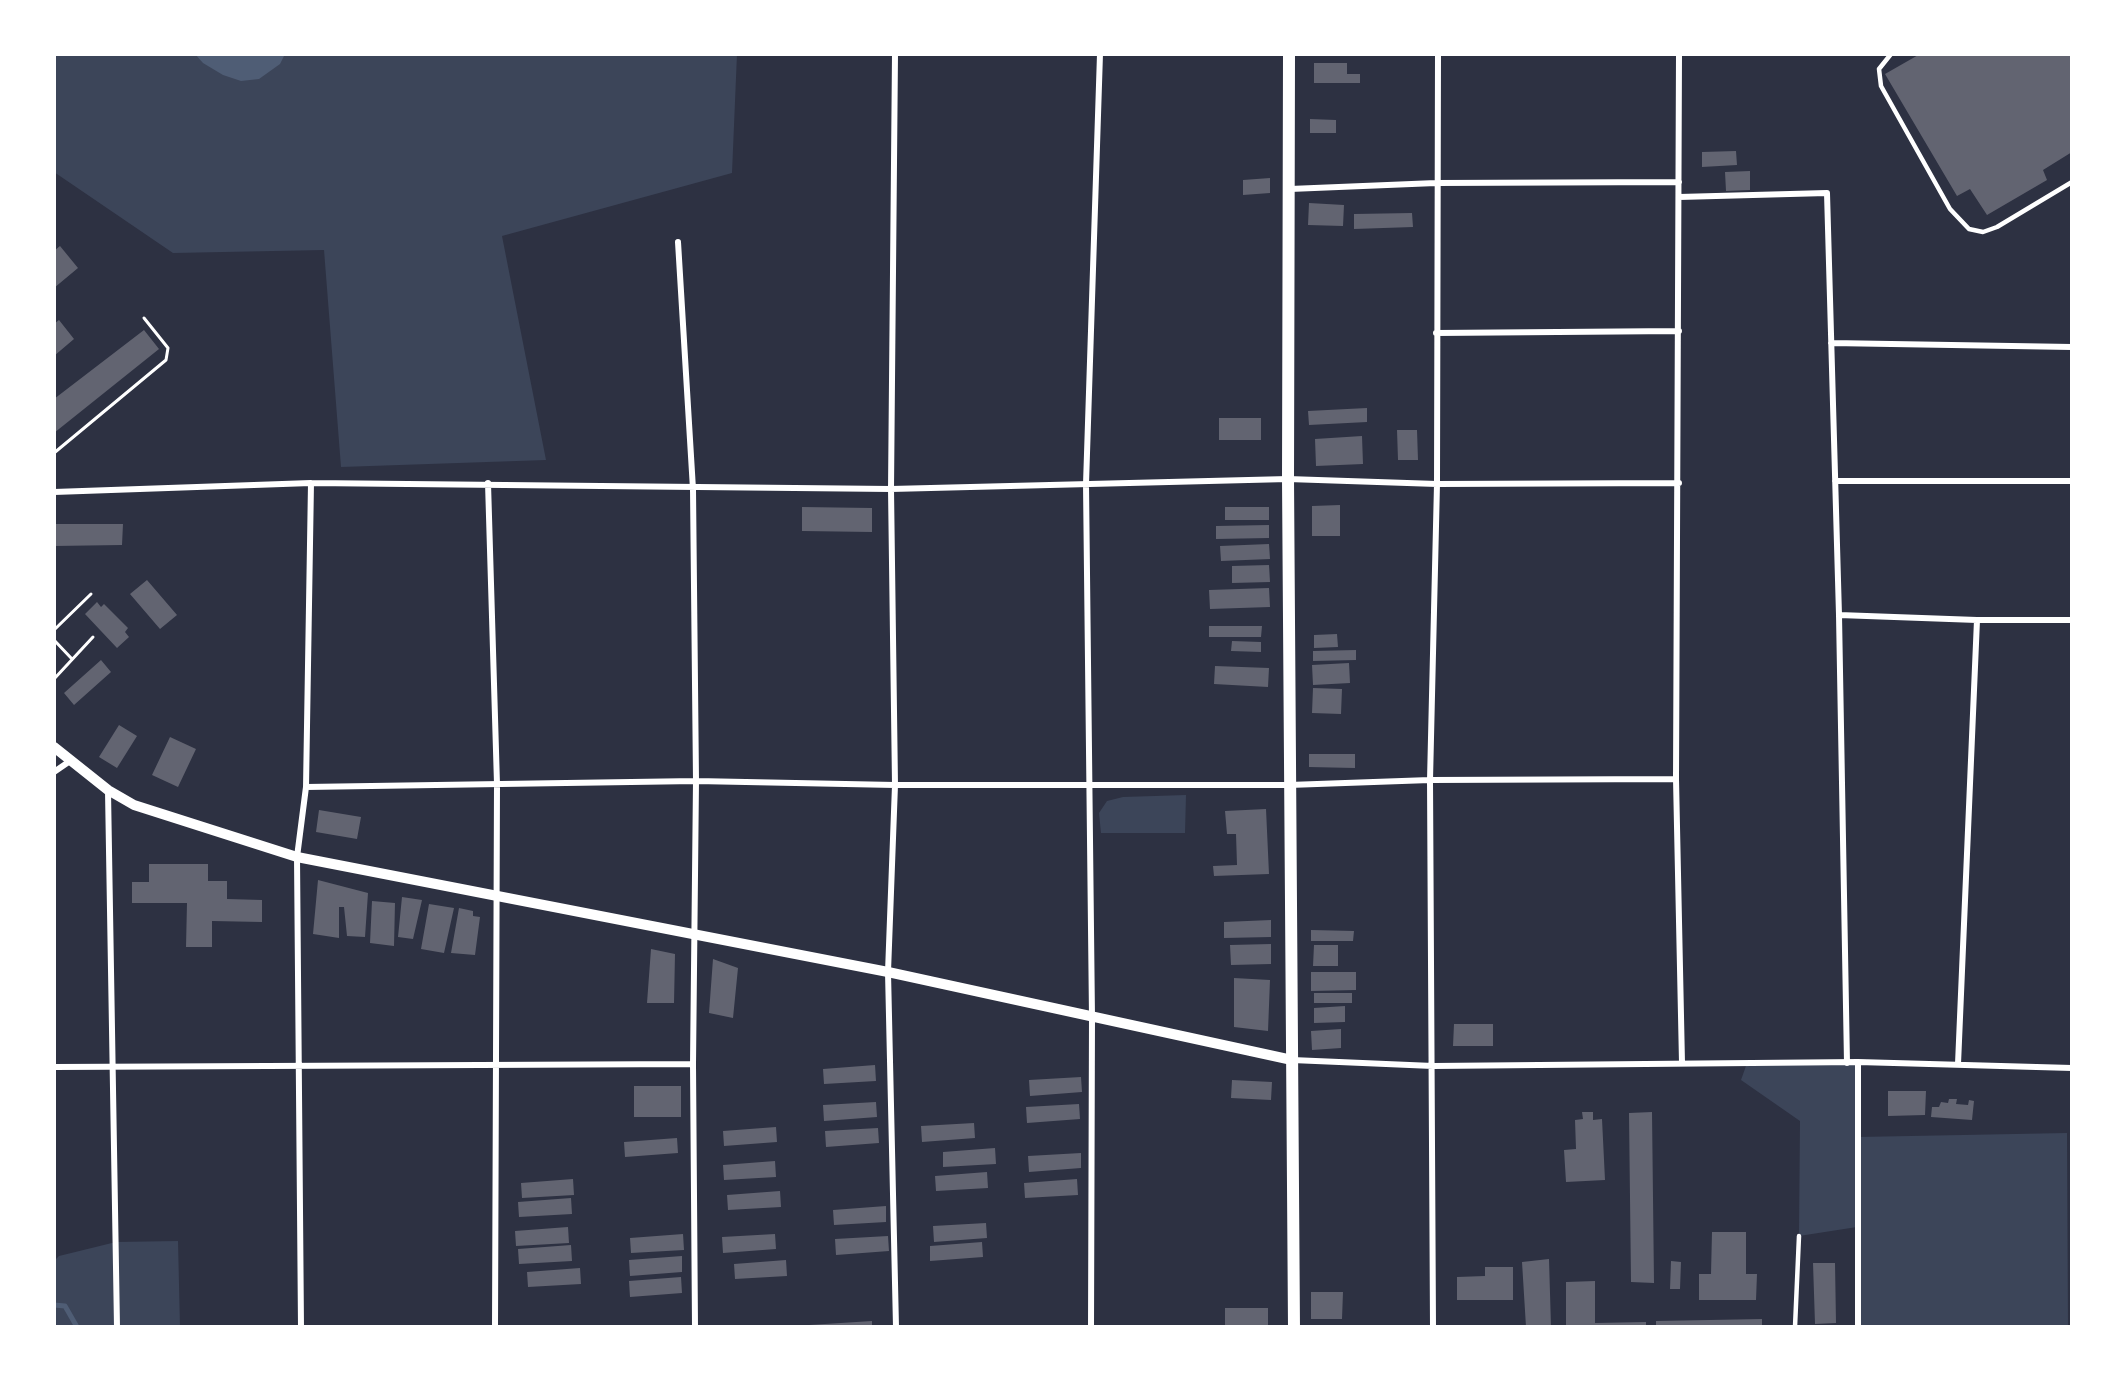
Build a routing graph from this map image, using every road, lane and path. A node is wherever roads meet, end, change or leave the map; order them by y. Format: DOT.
graph roads {
  1 [pos="895,54"];
  2 [pos="1100,54"];
  3 [pos="1289,54"];
  4 [pos="1438,54"];
  5 [pos="1679,54"];
  6 [pos="1891,54"];
  7 [pos="1679,182"];
  8 [pos="2072,182"];
  9 [pos="1436,183"];
  10 [pos="1290,189"];
  11 [pos="1679,197"];
  12 [pos="678,242"];
  13 [pos="144,318"];
  14 [pos="1679,331"];
  15 [pos="1436,333"];
  16 [pos="1832,343"];
  17 [pos="2072,347"];
  18 [pos="54,453"];
  19 [pos="1288,480"];
  20 [pos="1835,481"];
  21 [pos="2072,481"];
  22 [pos="311,483"];
  23 [pos="488,483"];
  24 [pos="1679,483"];
  25 [pos="1086,484"];
  26 [pos="1437,484"];
  27 [pos="693,489"];
  28 [pos="891,489"];
  29 [pos="54,492"];
  30 [pos="91,594"];
  31 [pos="1839,615"];
  32 [pos="1977,620"];
  33 [pos="2072,620"];
  34 [pos="54,630"];
  35 [pos="93,637"];
  36 [pos="54,640"];
  37 [pos="72,659"];
  38 [pos="54,679"];
  39 [pos="54,747"];
  40 [pos="70,761"];
  41 [pos="54,772"];
  42 [pos="1676,779"];
  43 [pos="1430,780"];
  44 [pos="696,781"];
  45 [pos="497,784"];
  46 [pos="1090,784"];
  47 [pos="895,785"];
  48 [pos="1289,785"];
  49 [pos="306,787"];
  50 [pos="108,790"];
  51 [pos="297,857"];
  52 [pos="497,895"];
  53 [pos="694,933"];
  54 [pos="888,972"];
  55 [pos="1092,1017"];
  56 [pos="1292,1060"];
  57 [pos="1857,1062"];
  58 [pos="1682,1063"];
  59 [pos="1846,1063"];
  60 [pos="297,1064"];
  61 [pos="495,1064"];
  62 [pos="693,1064"];
  63 [pos="1958,1064"];
  64 [pos="114,1065"];
  65 [pos="1433,1066"];
  66 [pos="54,1067"];
  67 [pos="2072,1068"];
  68 [pos="1799,1236"];
  69 [pos="117,1327"];
  70 [pos="301,1327"];
  71 [pos="495,1327"];
  72 [pos="695,1327"];
  73 [pos="896,1327"];
  74 [pos="1091,1327"];
  75 [pos="1294,1327"];
  76 [pos="1432,1327"];
  77 [pos="1795,1327"];
  78 [pos="1858,1327"];
  1 -- 28 [label="street"];
  2 -- 25 [label="street"];
  3 -- 10 [label="main road"];
  4 -- 9 [label="street"];
  5 -- 7 [label="street"];
  6 -- 8 [label="lane"];
  7 -- 9 [label="street"];
  7 -- 11 [label="street"];
  9 -- 10 [label="street"];
  9 -- 15 [label="street"];
  10 -- 19 [label="main road"];
  11 -- 14 [label="street"];
  11 -- 16 [label="street"];
  12 -- 27 [label="street"];
  13 -- 18 [label="path"];
  14 -- 15 [label="street"];
  14 -- 24 [label="street"];
  15 -- 26 [label="street"];
  16 -- 17 [label="street"];
  16 -- 20 [label="street"];
  19 -- 25 [label="street"];
  19 -- 26 [label="street"];
  19 -- 48 [label="main road"];
  20 -- 21 [label="street"];
  20 -- 31 [label="street"];
  22 -- 23 [label="street"];
  22 -- 29 [label="street"];
  22 -- 49 [label="street"];
  23 -- 27 [label="street"];
  23 -- 45 [label="street"];
  24 -- 26 [label="street"];
  24 -- 42 [label="street"];
  25 -- 28 [label="street"];
  25 -- 46 [label="street"];
  26 -- 43 [label="street"];
  27 -- 28 [label="street"];
  27 -- 44 [label="street"];
  28 -- 47 [label="street"];
  30 -- 34 [label="path"];
  31 -- 32 [label="street"];
  31 -- 59 [label="street"];
  32 -- 33 [label="street"];
  32 -- 63 [label="street"];
  35 -- 37 [label="path"];
  36 -- 37 [label="path"];
  37 -- 38 [label="path"];
  39 -- 40 [label="street"];
  40 -- 41 [label="street"];
  40 -- 50 [label="street"];
  42 -- 43 [label="street"];
  42 -- 58 [label="street"];
  43 -- 48 [label="street"];
  43 -- 65 [label="street"];
  44 -- 45 [label="street"];
  44 -- 47 [label="street"];
  44 -- 53 [label="street"];
  45 -- 49 [label="street"];
  45 -- 52 [label="street"];
  46 -- 47 [label="street"];
  46 -- 48 [label="street"];
  46 -- 55 [label="street"];
  47 -- 54 [label="street"];
  48 -- 56 [label="main road"];
  49 -- 51 [label="street"];
  50 -- 51 [label="street"];
  50 -- 64 [label="street"];
  51 -- 52 [label="street"];
  51 -- 60 [label="street"];
  52 -- 53 [label="street"];
  52 -- 61 [label="street"];
  53 -- 54 [label="street"];
  53 -- 62 [label="street"];
  54 -- 55 [label="street"];
  54 -- 73 [label="street"];
  55 -- 56 [label="street"];
  55 -- 74 [label="street"];
  56 -- 65 [label="street"];
  56 -- 75 [label="main road"];
  57 -- 59 [label="street"];
  57 -- 63 [label="street"];
  57 -- 78 [label="street"];
  58 -- 59 [label="street"];
  58 -- 65 [label="street"];
  60 -- 61 [label="street"];
  60 -- 64 [label="street"];
  60 -- 70 [label="street"];
  61 -- 62 [label="street"];
  61 -- 71 [label="street"];
  62 -- 72 [label="street"];
  63 -- 67 [label="street"];
  64 -- 66 [label="street"];
  64 -- 69 [label="street"];
  65 -- 76 [label="street"];
  68 -- 77 [label="lane"];
}
